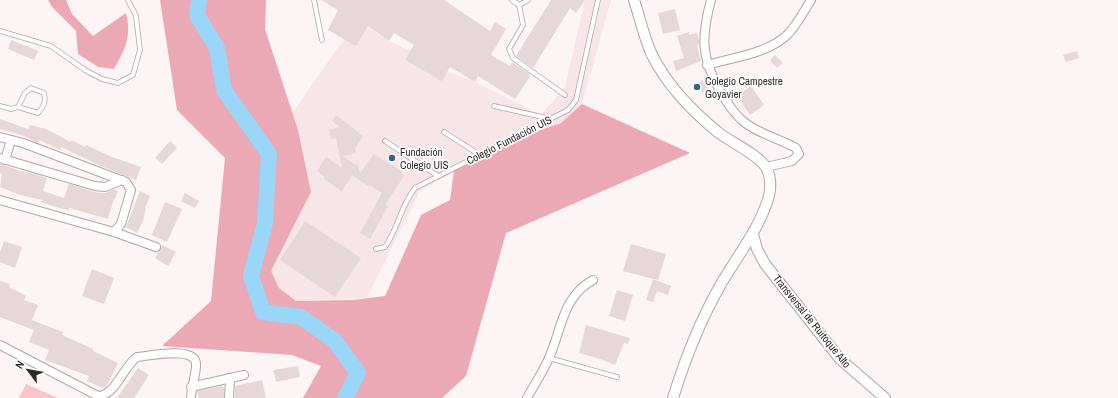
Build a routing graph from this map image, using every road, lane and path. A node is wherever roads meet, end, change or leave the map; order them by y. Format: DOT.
graph roads {
  1 [pos="128,0"];
  2 [pos="314,0"];
  3 [pos="512,0"];
  4 [pos="528,0"];
  5 [pos="598,0"];
  6 [pos="634,0"];
  7 [pos="711,0"];
  8 [pos="811,0"];
  9 [pos="519,5"];
  10 [pos="0,31"];
  11 [pos="322,40"];
  12 [pos="707,65"];
  13 [pos="565,95"];
  14 [pos="0,106"];
  15 [pos="18,106"];
  16 [pos="494,106"];
  17 [pos="551,119"];
  18 [pos="444,132"];
  19 [pos="0,137"];
  20 [pos="11,140"];
  21 [pos="384,141"];
  22 [pos="480,155"];
  23 [pos="2,159"];
  24 [pos="766,167"];
  25 [pos="438,176"];
  26 [pos="122,180"];
  27 [pos="0,200"];
  28 [pos="114,232"];
  29 [pos="753,234"];
  30 [pos="156,247"];
  31 [pos="376,249"];
  32 [pos="593,280"];
  33 [pos="0,345"];
  34 [pos="549,358"];
  35 [pos="244,375"];
  36 [pos="617,377"];
  37 [pos="230,378"];
  38 [pos="191,387"];
  39 [pos="190,398"];
  40 [pos="229,398"];
  41 [pos="527,398"];
  42 [pos="673,398"];
  43 [pos="885,398"];
  1 -- 10 [label="lane"];
  2 -- 11 [label="lane"];
  3 -- 9 [label="lane"];
  4 -- 9 [label="lane"];
  5 -- 17 [label="lane, Colegio Fundación UIS"];
  6 -- 24 [label="street"];
  7 -- 12 [label="street"];
  8 -- 12 [label="street"];
  9 -- 13 [label="lane"];
  12 -- 24 [label="street"];
  14 -- 15 [label="lane"];
  15 -- 15 [label="lane"];
  16 -- 17 [label="lane"];
  17 -- 22 [label="lane, Colegio Fundación UIS"];
  18 -- 22 [label="lane"];
  19 -- 20 [label="street"];
  20 -- 23 [label="street"];
  20 -- 26 [label="street"];
  21 -- 25 [label="lane"];
  22 -- 25 [label="lane, Colegio Fundación UIS"];
  23 -- 26 [label="street"];
  24 -- 29 [label="street"];
  25 -- 31 [label="lane, Colegio Fundación UIS"];
  26 -- 28 [label="street"];
  27 -- 28 [label="street"];
  28 -- 30 [label="street"];
  29 -- 42 [label="street"];
  29 -- 43 [label="street, Transversal de Ruitoque Alto"];
  32 -- 34 [label="street"];
  33 -- 38 [label="street"];
  34 -- 36 [label="lane"];
  34 -- 41 [label="street"];
  35 -- 37 [label="street"];
  37 -- 38 [label="street"];
  37 -- 40 [label="street"];
  38 -- 39 [label="street"];
}
